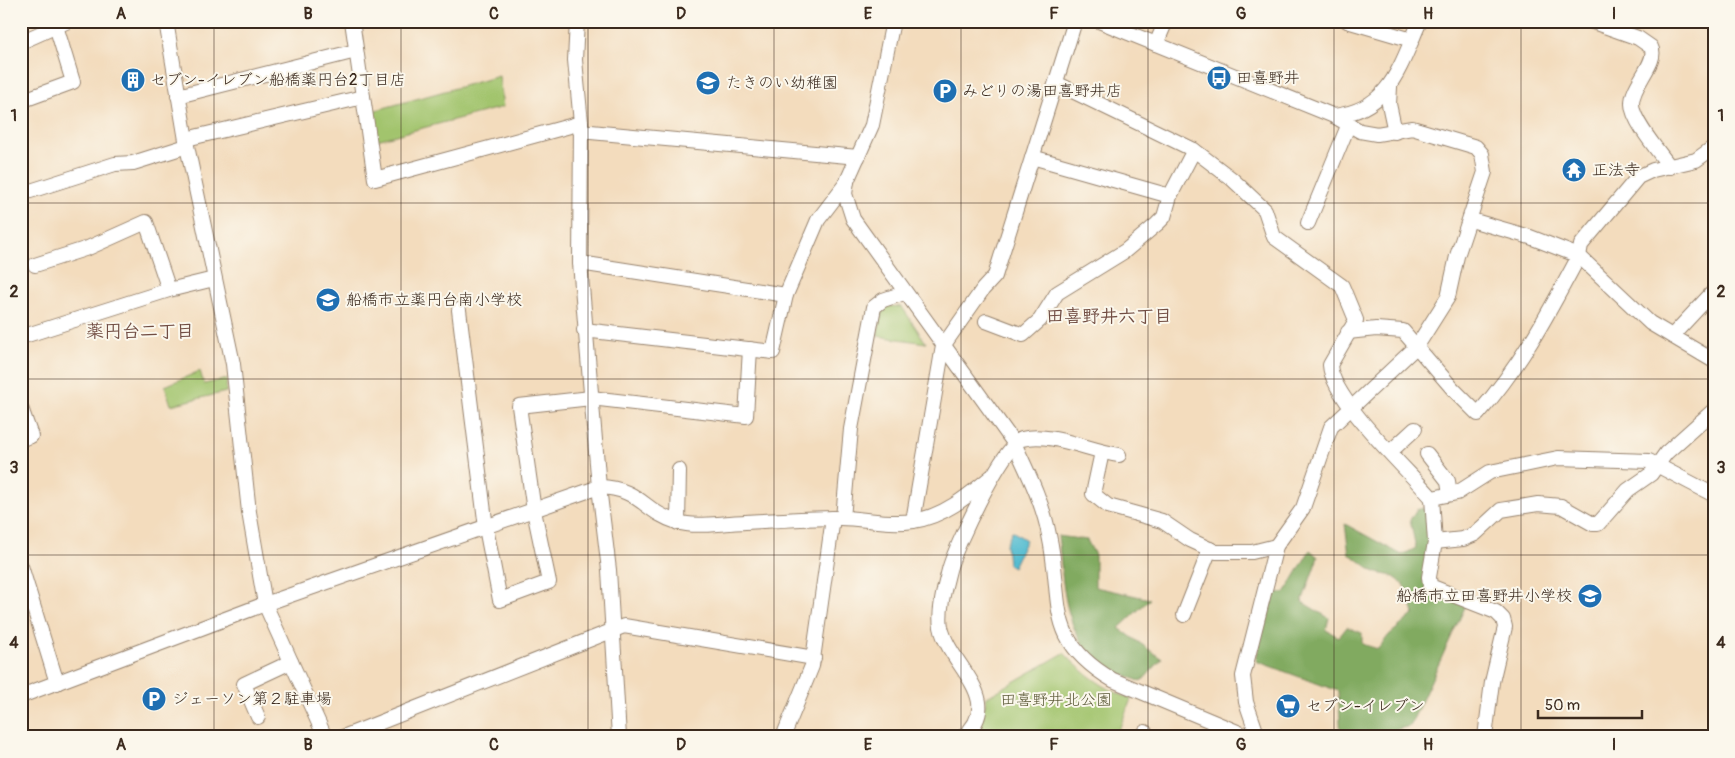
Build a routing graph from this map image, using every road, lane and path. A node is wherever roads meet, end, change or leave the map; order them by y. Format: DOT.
graph roads {
  1 [pos="166,21"];
  2 [pos="352,21"];
  3 [pos="577,21"];
  4 [pos="893,21"];
  5 [pos="1075,21"];
  6 [pos="1099,21"];
  7 [pos="1166,21"];
  8 [pos="1347,21"];
  9 [pos="1420,21"];
  10 [pos="1590,21"];
  11 [pos="62,24"];
  12 [pos="1412,40"];
  13 [pos="21,42"];
  14 [pos="1156,44"];
  15 [pos="356,51"];
  16 [pos="1056,83"];
  17 [pos="1390,87"];
  18 [pos="178,96"];
  19 [pos="363,98"];
  20 [pos="21,101"];
  21 [pos="1334,116"];
  22 [pos="1348,126"];
  23 [pos="580,127"];
  24 [pos="1395,132"];
  25 [pos="187,143"];
  26 [pos="1714,147"];
  27 [pos="1194,150"];
  28 [pos="858,157"];
  29 [pos="1032,157"];
  30 [pos="1670,167"];
  31 [pos="847,181"];
  32 [pos="21,194"];
  33 [pos="1170,196"];
  34 [pos="1471,220"];
  35 [pos="1308,222"];
  36 [pos="1579,256"];
  37 [pos="580,263"];
  38 [pos="35,266"];
  39 [pos="214,279"];
  40 [pos="169,290"];
  41 [pos="1714,291"];
  42 [pos="904,293"];
  43 [pos="786,295"];
  44 [pos="459,310"];
  45 [pos="986,321"];
  46 [pos="584,330"];
  47 [pos="1348,332"];
  48 [pos="1672,336"];
  49 [pos="21,337"];
  50 [pos="943,346"];
  51 [pos="1417,346"];
  52 [pos="750,349"];
  53 [pos="1714,361"];
  54 [pos="590,398"];
  55 [pos="21,408"];
  56 [pos="1350,408"];
  57 [pos="1714,410"];
  58 [pos="1415,429"];
  59 [pos="21,439"];
  60 [pos="1014,443"];
  61 [pos="1102,452"];
  62 [pos="1390,452"];
  63 [pos="1427,454"];
  64 [pos="1119,455"];
  65 [pos="1658,465"];
  66 [pos="678,470"];
  67 [pos="991,477"];
  68 [pos="599,487"];
  69 [pos="1450,494"];
  70 [pos="1714,495"];
  71 [pos="1432,498"];
  72 [pos="534,511"];
  73 [pos="838,518"];
  74 [pos="912,521"];
  75 [pos="678,523"];
  76 [pos="486,528"];
  77 [pos="1435,542"];
  78 [pos="1276,546"];
  79 [pos="1210,549"];
  80 [pos="21,566"];
  81 [pos="265,604"];
  82 [pos="1184,615"];
  83 [pos="612,631"];
  84 [pos="814,658"];
  85 [pos="291,662"];
  86 [pos="57,683"];
  87 [pos="21,696"];
  88 [pos="258,717"];
  89 [pos="972,734"];
  90 [pos="324,737"];
  91 [pos="343,737"];
  92 [pos="619,737"];
  93 [pos="783,737"];
  94 [pos="1249,737"];
  95 [pos="1258,737"];
  96 [pos="1485,737"];
  1 -- 18 [label="street"];
  2 -- 15 [label="street"];
  3 -- 23 [label="street"];
  4 -- 28 [label="street"];
  5 -- 16 [label="street"];
  6 -- 14 [label="street"];
  7 -- 14 [label="street"];
  8 -- 12 [label="street"];
  9 -- 12 [label="street"];
  10 -- 30 [label="street"];
  11 -- 13 [label="street"];
  11 -- 20 [label="street"];
  12 -- 17 [label="street"];
  14 -- 21 [label="street"];
  15 -- 18 [label="street"];
  15 -- 19 [label="street"];
  16 -- 27 [label="street"];
  16 -- 29 [label="street"];
  17 -- 21 [label="street"];
  17 -- 24 [label="street"];
  18 -- 25 [label="street"];
  19 -- 23 [label="street"];
  19 -- 25 [label="street"];
  21 -- 22 [label="street"];
  22 -- 24 [label="street"];
  22 -- 35 [label="street"];
  23 -- 28 [label="street"];
  23 -- 37 [label="street"];
  24 -- 34 [label="street"];
  25 -- 32 [label="street"];
  25 -- 39 [label="street"];
  26 -- 30 [label="street"];
  27 -- 33 [label="street"];
  27 -- 47 [label="street"];
  28 -- 31 [label="street"];
  29 -- 33 [label="street"];
  29 -- 50 [label="street"];
  30 -- 36 [label="street"];
  31 -- 42 [label="street"];
  31 -- 43 [label="street"];
  33 -- 45 [label="street"];
  34 -- 36 [label="street"];
  34 -- 51 [label="street"];
  36 -- 48 [label="street"];
  36 -- 51 [label="street"];
  37 -- 43 [label="street"];
  37 -- 46 [label="street"];
  38 -- 40 [label="street"];
  39 -- 40 [label="street"];
  39 -- 81 [label="street"];
  40 -- 49 [label="street"];
  41 -- 48 [label="street"];
  42 -- 50 [label="street"];
  42 -- 73 [label="street"];
  43 -- 52 [label="street"];
  44 -- 76 [label="street"];
  46 -- 52 [label="street"];
  46 -- 54 [label="street"];
  47 -- 51 [label="street"];
  47 -- 56 [label="street"];
  48 -- 53 [label="street"];
  50 -- 60 [label="street"];
  50 -- 74 [label="street"];
  51 -- 56 [label="street"];
  52 -- 54 [label="street"];
  54 -- 68 [label="street"];
  54 -- 72 [label="street"];
  55 -- 59 [label="street"];
  56 -- 62 [label="street"];
  56 -- 78 [label="street"];
  57 -- 65 [label="street"];
  58 -- 62 [label="street"];
  60 -- 61 [label="street"];
  60 -- 67 [label="street"];
  60 -- 94 [label="street"];
  61 -- 64 [label="street"];
  61 -- 79 [label="street"];
  62 -- 71 [label="street"];
  63 -- 69 [label="street"];
  65 -- 69 [label="street"];
  65 -- 70 [label="street"];
  65 -- 77 [label="street"];
  66 -- 75 [label="street"];
  67 -- 74 [label="street"];
  67 -- 89 [label="street"];
  68 -- 72 [label="street"];
  68 -- 75 [label="street"];
  68 -- 83 [label="street"];
  69 -- 71 [label="street"];
  71 -- 77 [label="street"];
  72 -- 76 [label="street"];
  72 -- 76 [label="street"];
  73 -- 74 [label="street"];
  73 -- 75 [label="street"];
  73 -- 84 [label="street"];
  76 -- 81 [label="street"];
  77 -- 96 [label="street"];
  78 -- 79 [label="street"];
  78 -- 95 [label="street"];
  79 -- 82 [label="street"];
  80 -- 86 [label="street"];
  81 -- 85 [label="street"];
  81 -- 86 [label="street"];
  83 -- 84 [label="street"];
  83 -- 91 [label="street"];
  83 -- 92 [label="street"];
  84 -- 93 [label="street"];
  85 -- 88 [label="street"];
  85 -- 90 [label="street"];
  86 -- 87 [label="street"];
}
